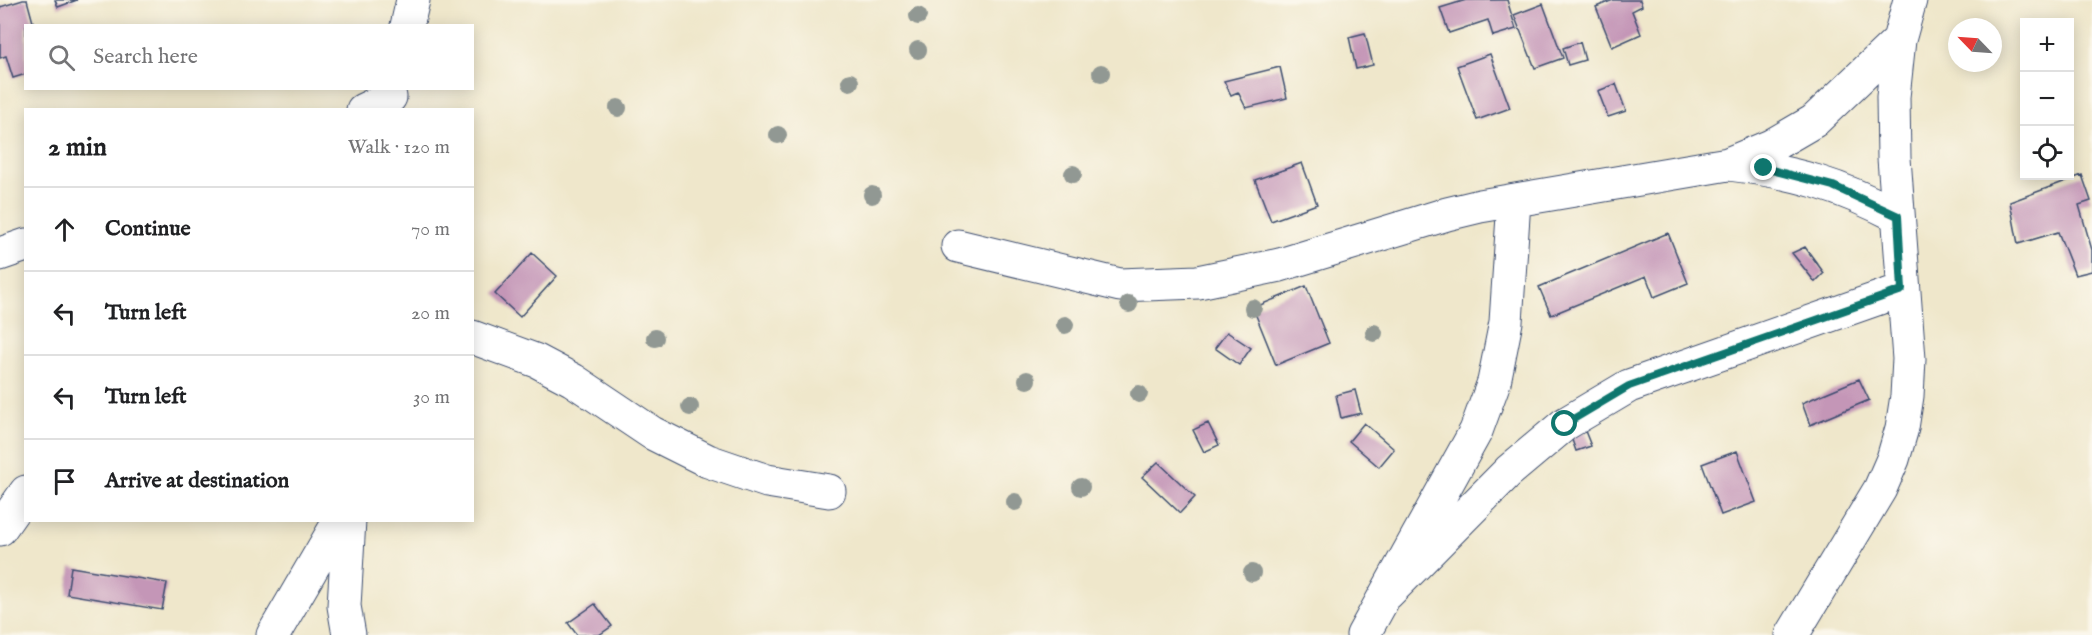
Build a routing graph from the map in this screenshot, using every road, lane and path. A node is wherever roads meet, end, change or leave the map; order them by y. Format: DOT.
graph roads {
  1 [pos="413,0"];
  2 [pos="1910,0"];
  3 [pos="407,24"];
  4 [pos="1899,40"];
  5 [pos="1728,164"];
  6 [pos="1514,201"];
  7 [pos="1898,216"];
  8 [pos="24,246"];
  9 [pos="957,246"];
  10 [pos="0,254"];
  11 [pos="1902,290"];
  12 [pos="474,338"];
  13 [pos="829,491"];
  14 [pos="24,495"];
  15 [pos="339,522"];
  16 [pos="349,522"];
  17 [pos="0,529"];
  18 [pos="1387,594"];
  19 [pos="273,635"];
  20 [pos="349,635"];
  21 [pos="1364,635"];
  22 [pos="1792,635"];
  1 -- 3 [label="street"];
  2 -- 4 [label="street"];
  4 -- 5 [label="street"];
  4 -- 7 [label="street"];
  5 -- 6 [label="street"];
  5 -- 7 [label="street"];
  6 -- 9 [label="street"];
  6 -- 18 [label="street"];
  7 -- 11 [label="street"];
  8 -- 10 [label="street"];
  11 -- 18 [label="street"];
  11 -- 22 [label="street"];
  12 -- 13 [label="street"];
  14 -- 17 [label="street"];
  15 -- 19 [label="street"];
  16 -- 20 [label="street"];
  18 -- 21 [label="street"];
}
